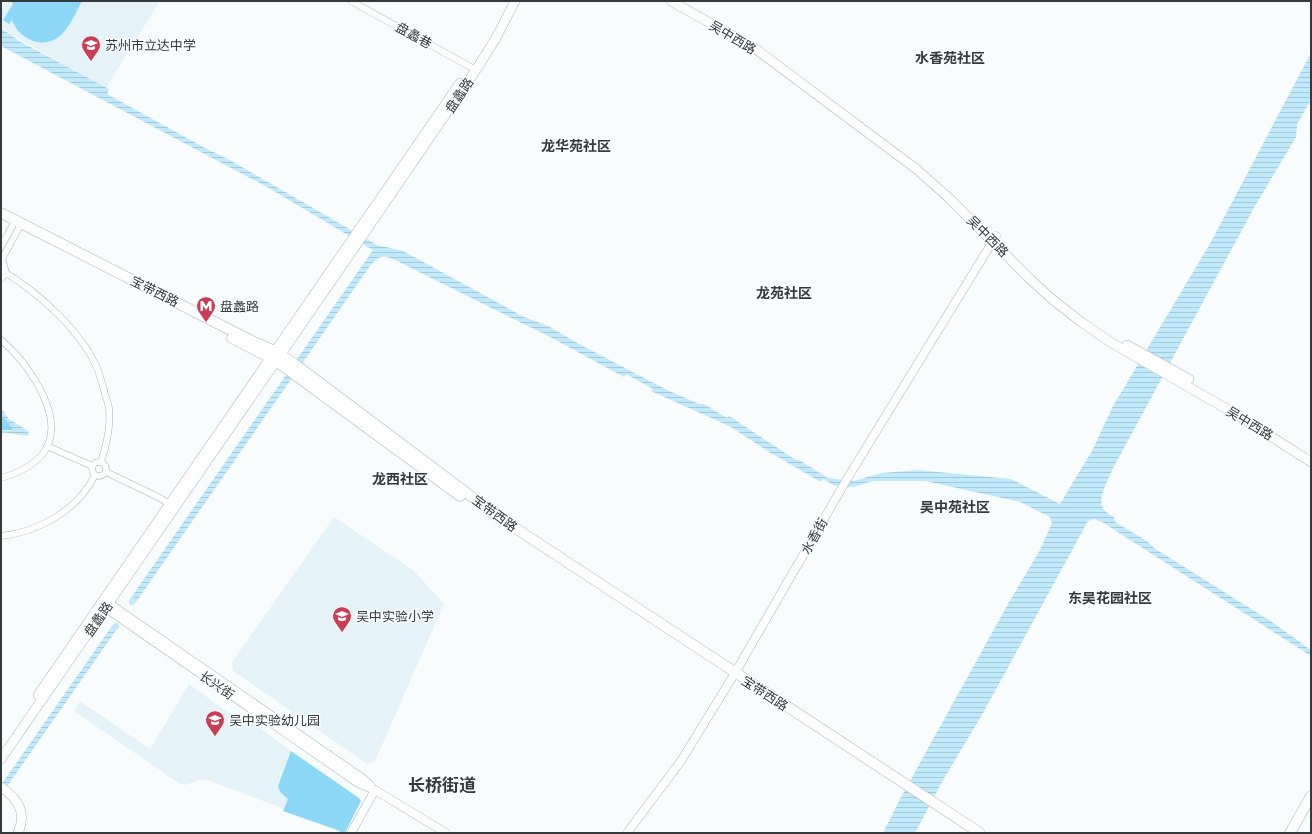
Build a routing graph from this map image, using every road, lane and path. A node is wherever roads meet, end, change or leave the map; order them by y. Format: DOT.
graph roads {
  1 [pos="351,1"];
  2 [pos="508,1"];
  3 [pos="515,1"];
  4 [pos="671,1"];
  5 [pos="683,1"];
  6 [pos="473,68"];
  7 [pos="1,213"];
  8 [pos="1,221"];
  9 [pos="17,225"];
  10 [pos="994,238"];
  11 [pos="1,247"];
  12 [pos="2,260"];
  13 [pos="3,271"];
  14 [pos="1,280"];
  15 [pos="1,340"];
  16 [pos="276,356"];
  17 [pos="1169,371"];
  18 [pos="47,446"];
  19 [pos="1311,454"];
  20 [pos="101,462"];
  21 [pos="1311,462"];
  22 [pos="92,466"];
  23 [pos="106,472"];
  24 [pos="95,475"];
  25 [pos="1,478"];
  26 [pos="172,506"];
  27 [pos="1,536"];
  28 [pos="105,604"];
  29 [pos="733,676"];
  30 [pos="1,748"];
  31 [pos="1,759"];
  32 [pos="4,789"];
  33 [pos="375,790"];
  34 [pos="1311,796"];
  35 [pos="933,807"];
  36 [pos="1311,810"];
  37 [pos="18,833"];
  38 [pos="351,833"];
  39 [pos="446,833"];
  40 [pos="627,833"];
  41 [pos="968,833"];
  42 [pos="980,833"];
  43 [pos="1290,833"];
  44 [pos="1298,833"];
  1 -- 6 [label="street, 盘蠡巷"];
  2 -- 6 [label="main road, 盘蠡路"];
  3 -- 6 [label="main road, 盘蠡路"];
  4 -- 10 [label="main road, 吴中西路"];
  5 -- 10 [label="main road, 吴中西路"];
  6 -- 16 [label="main road, 盘蠡路"];
  7 -- 9 [label="main road, 宝带西路"];
  8 -- 9 [label="main road, 宝带西路"];
  9 -- 11 [label="street"];
  9 -- 12 [label="street"];
  9 -- 16 [label="main road, 宝带西路"];
  10 -- 17 [label="main road, 吴中西路"];
  10 -- 29 [label="street, 水香街"];
  12 -- 13 [label="street"];
  13 -- 14 [label="street"];
  13 -- 20 [label="street"];
  15 -- 18 [label="street"];
  16 -- 26 [label="main road, 盘蠡路"];
  16 -- 29 [label="main road, 宝带西路"];
  17 -- 19 [label="main road, 吴中西路"];
  17 -- 21 [label="main road, 吴中西路"];
  18 -- 22 [label="street"];
  18 -- 25 [label="street"];
  20 -- 22 [label="street"];
  20 -- 23 [label="street"];
  22 -- 24 [label="street"];
  23 -- 24 [label="street"];
  23 -- 26 [label="street"];
  24 -- 27 [label="street"];
  26 -- 28 [label="main road, 盘蠡路"];
  28 -- 30 [label="main road, 盘蠡路"];
  28 -- 31 [label="main road, 盘蠡路"];
  28 -- 33 [label="street, 长兴街"];
  29 -- 35 [label="main road, 宝带西路"];
  29 -- 40 [label="street, 水香街"];
  32 -- 37 [label="main road"];
  33 -- 38 [label="street"];
  33 -- 39 [label="street, 长兴街"];
  34 -- 43 [label="main road"];
  35 -- 41 [label="main road, 宝带西路"];
  35 -- 42 [label="main road, 宝带西路"];
  36 -- 44 [label="main road"];
}
